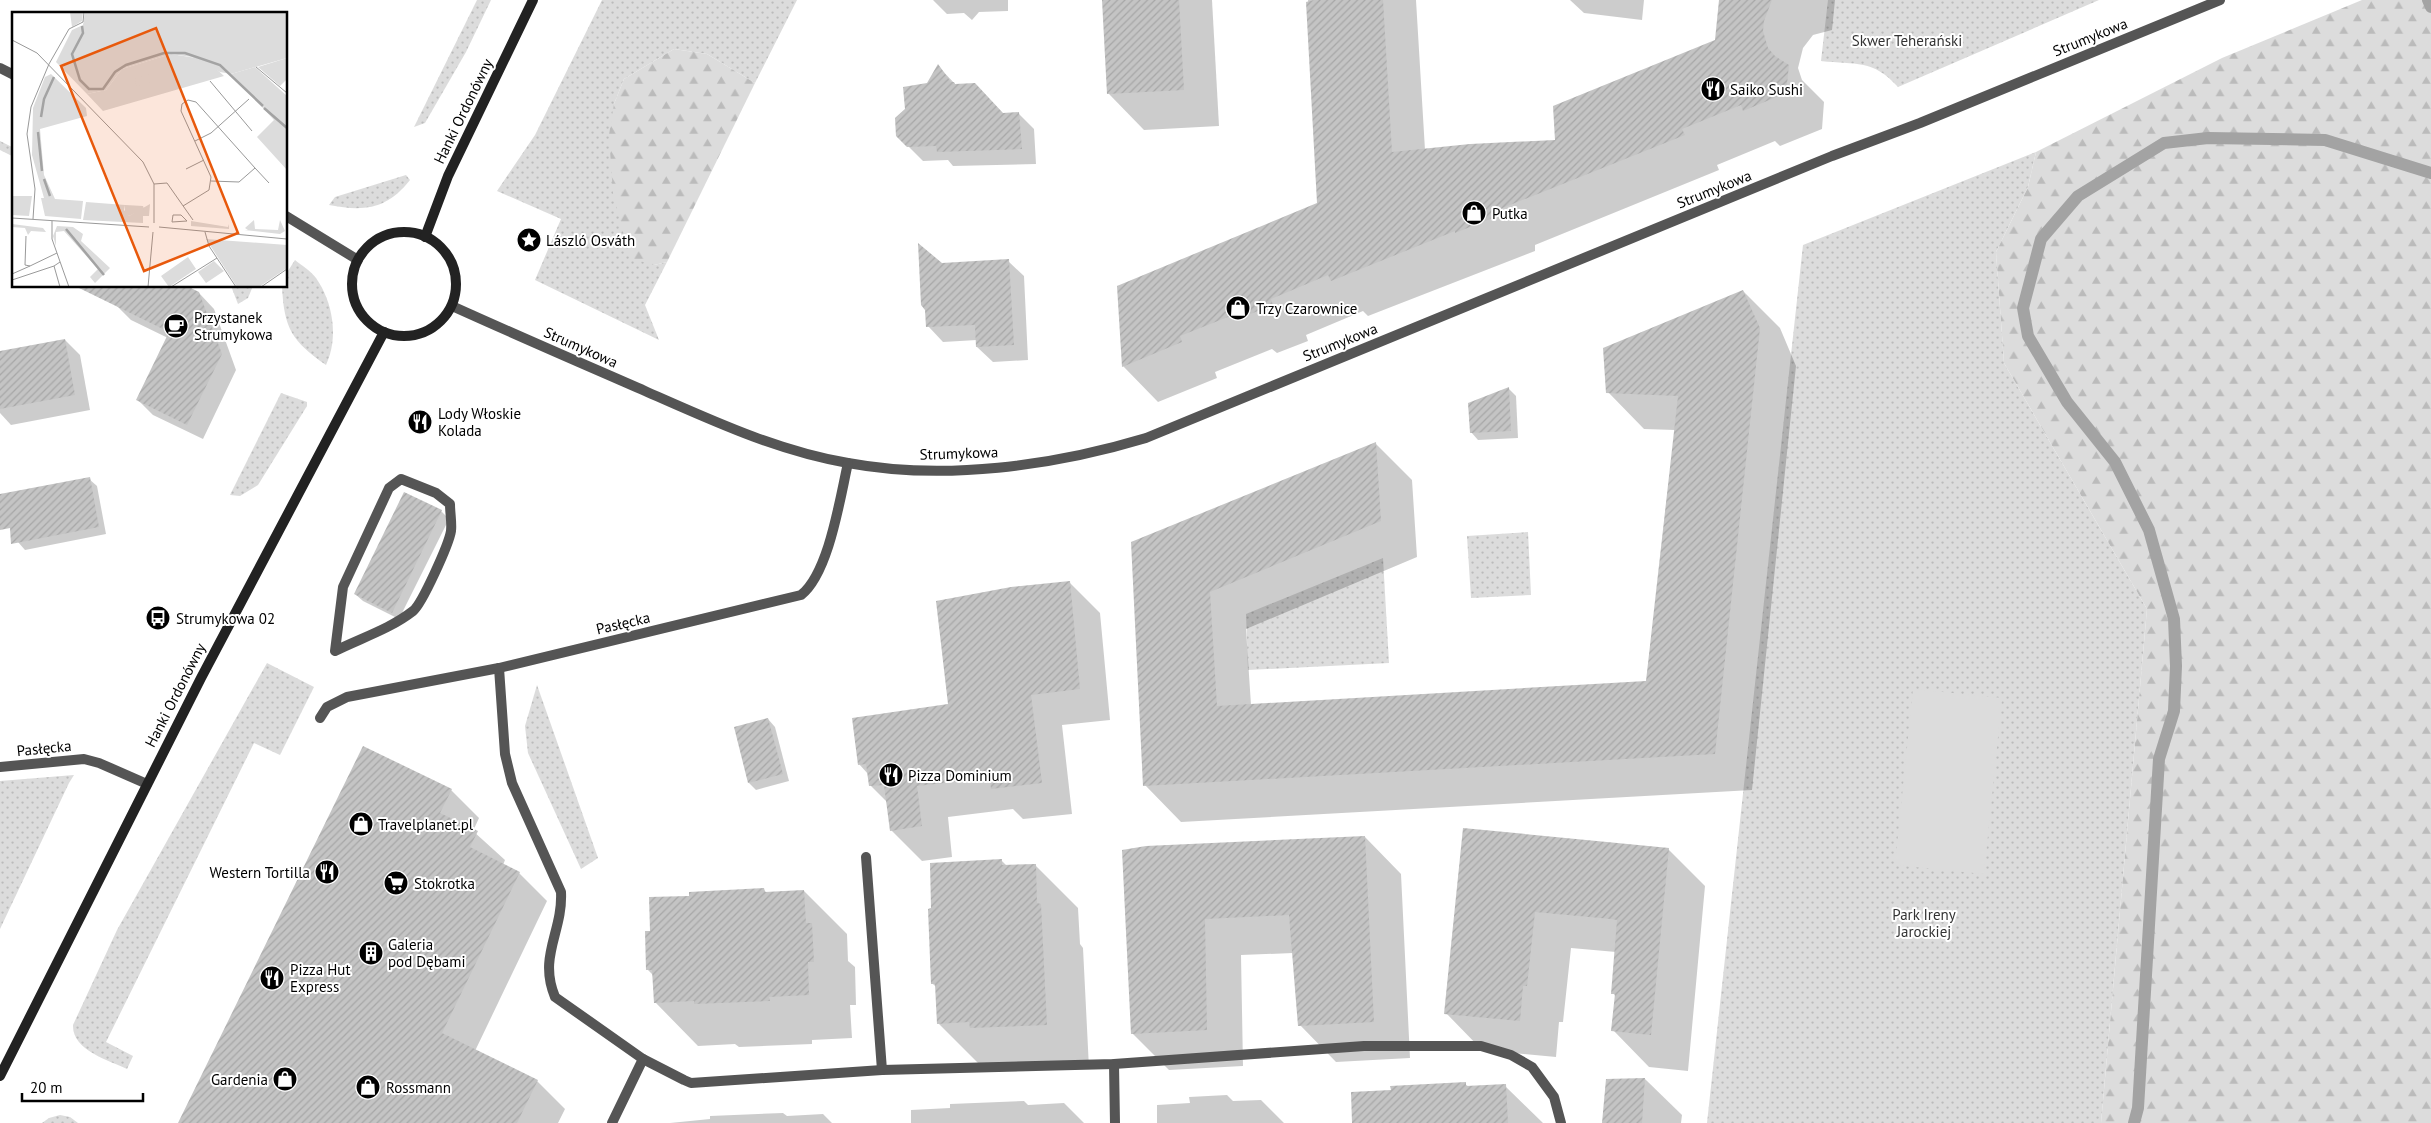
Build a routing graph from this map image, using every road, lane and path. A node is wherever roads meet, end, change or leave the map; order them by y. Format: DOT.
graph roads {
  1 [pos="533,0"];
  2 [pos="2220,0"];
  3 [pos="0,68"];
  4 [pos="12,74"];
  5 [pos="288,217"];
  6 [pos="425,237"];
  7 [pos="358,260"];
  8 [pos="452,306"];
  9 [pos="384,332"];
  10 [pos="848,464"];
  11 [pos="335,651"];
  12 [pos="499,668"];
  13 [pos="320,718"];
  14 [pos="0,767"];
  15 [pos="147,784"];
  16 [pos="866,857"];
  17 [pos="643,1059"];
  18 [pos="1114,1064"];
  19 [pos="882,1070"];
  20 [pos="0,1076"];
  21 [pos="612,1123"];
  22 [pos="1115,1123"];
  23 [pos="1561,1123"];
  1 -- 6 [label="street, Hanki Ordonówny"];
  2 -- 10 [label="street, Strumykowa"];
  3 -- 4 [label="street"];
  5 -- 7 [label="street"];
  6 -- 7 [label="street"];
  6 -- 8 [label="street"];
  7 -- 9 [label="street"];
  8 -- 9 [label="street"];
  8 -- 10 [label="street, Strumykowa"];
  9 -- 15 [label="street, Hanki Ordonówny"];
  10 -- 12 [label="street, Pasłęcka"];
  11 -- 11 [label="street"];
  12 -- 13 [label="street, Pasłęcka"];
  12 -- 17 [label="street"];
  14 -- 15 [label="street, Pasłęcka"];
  15 -- 20 [label="street, Hanki Ordonówny"];
  16 -- 19 [label="street"];
  17 -- 19 [label="street"];
  17 -- 21 [label="street"];
  18 -- 19 [label="street"];
  18 -- 22 [label="street"];
  18 -- 23 [label="street"];
}
